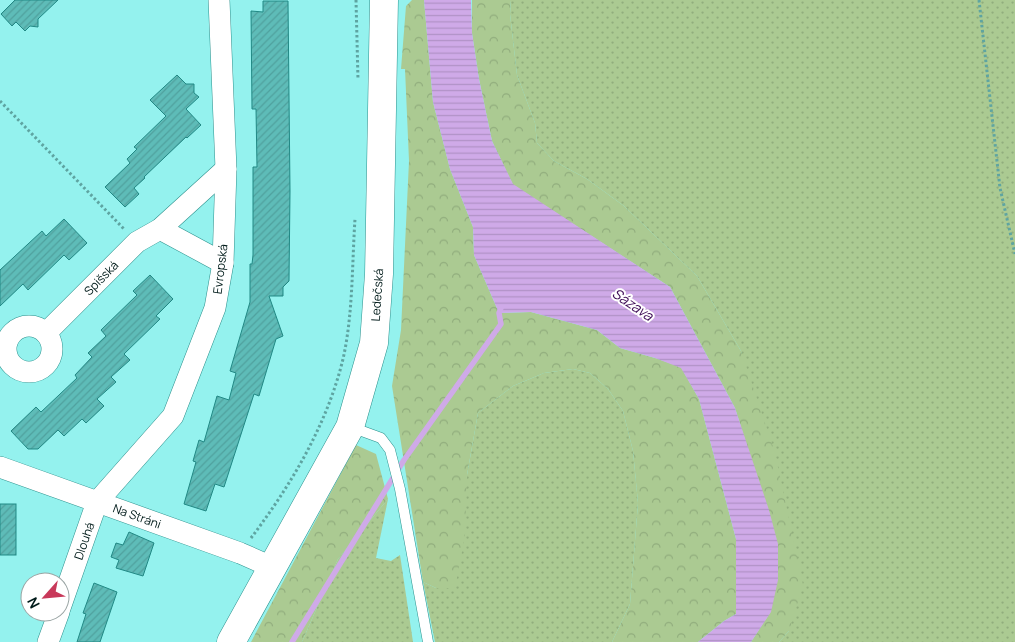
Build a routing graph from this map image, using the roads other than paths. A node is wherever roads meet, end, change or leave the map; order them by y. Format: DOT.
graph roads {
  1 [pos="218,0"];
  2 [pos="384,0"];
  3 [pos="226,169"];
  4 [pos="160,229"];
  5 [pos="223,263"];
  6 [pos="46,333"];
  7 [pos="6,371"];
  8 [pos="350,427"];
  9 [pos="0,468"];
  10 [pos="97,502"];
  11 [pos="274,568"];
  12 [pos="70,579"];
  13 [pos="55,622"];
  14 [pos="48,642"];
  15 [pos="231,642"];
  16 [pos="428,642"];
  1 -- 3 [label="street, Evropská"];
  2 -- 8 [label="main road, Ledečská"];
  3 -- 4 [label="street, Spišská"];
  3 -- 5 [label="street, Evropská"];
  4 -- 5 [label="street"];
  4 -- 6 [label="street, Spišská"];
  5 -- 10 [label="street, Evropská"];
  6 -- 7 [label="street"];
  6 -- 7 [label="street"];
  8 -- 11 [label="main road, Ledečská"];
  8 -- 16 [label="lane"];
  9 -- 10 [label="street, Na Stráni"];
  10 -- 11 [label="street, Na Stráni"];
  10 -- 12 [label="street, Dlouhá"];
  11 -- 15 [label="main road, Ledečská"];
  13 -- 14 [label="street"];
}
